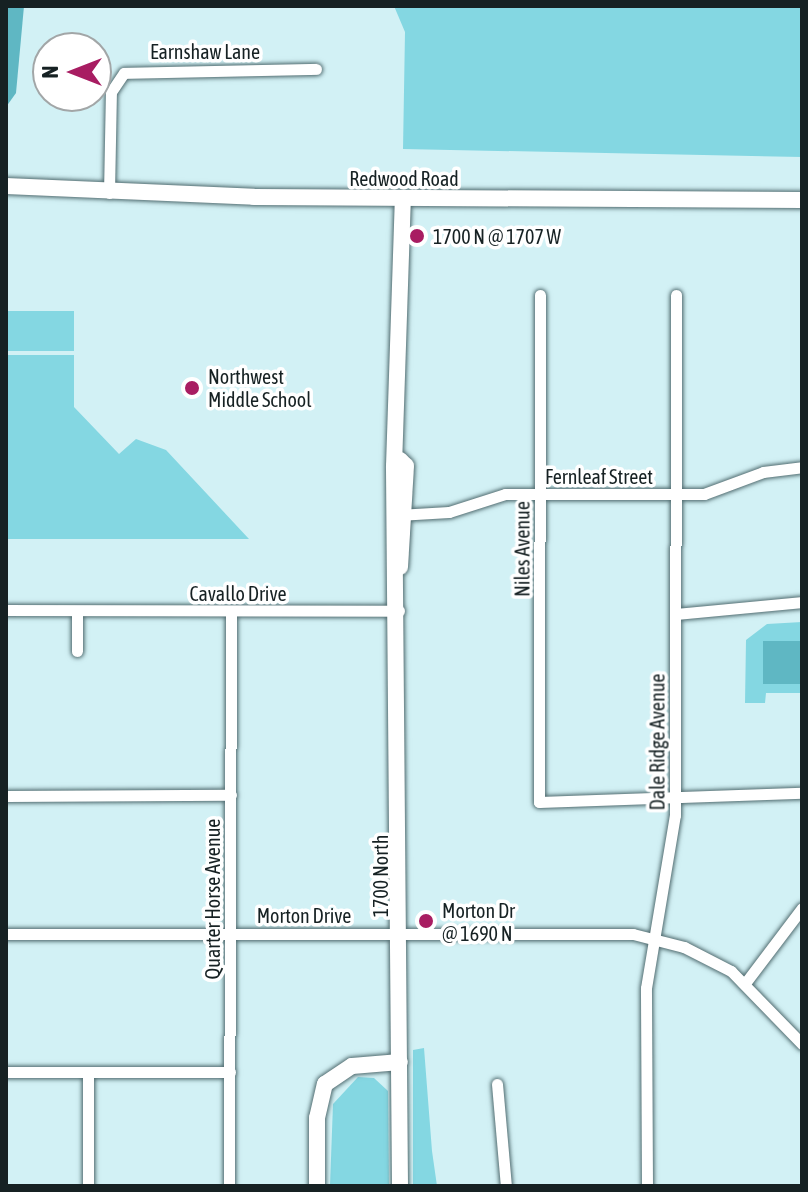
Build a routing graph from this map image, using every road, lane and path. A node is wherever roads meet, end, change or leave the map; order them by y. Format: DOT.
graph roads {
  1 [pos="316,69"];
  2 [pos="6,186"];
  3 [pos="109,193"];
  4 [pos="403,198"];
  5 [pos="802,200"];
  6 [pos="540,295"];
  7 [pos="676,295"];
  8 [pos="802,467"];
  9 [pos="540,494"];
  10 [pos="676,494"];
  11 [pos="400,515"];
  12 [pos="802,602"];
  13 [pos="6,610"];
  14 [pos="77,611"];
  15 [pos="231,611"];
  16 [pos="400,611"];
  17 [pos="676,614"];
  18 [pos="77,651"];
  19 [pos="802,793"];
  20 [pos="231,795"];
  21 [pos="6,796"];
  22 [pos="675,802"];
  23 [pos="802,908"];
  24 [pos="230,933"];
  25 [pos="400,933"];
  26 [pos="6,934"];
  27 [pos="654,938"];
  28 [pos="746,982"];
  29 [pos="802,1044"];
  30 [pos="400,1062"];
  31 [pos="6,1072"];
  32 [pos="88,1072"];
  33 [pos="230,1072"];
  34 [pos="497,1084"];
  35 [pos="88,1186"];
  36 [pos="229,1186"];
  37 [pos="317,1186"];
  38 [pos="400,1186"];
  39 [pos="506,1186"];
  40 [pos="647,1186"];
  1 -- 3 [label="street, Earnshaw Lane"];
  2 -- 3 [label="street, Redwood Road"];
  3 -- 4 [label="street, Redwood Road"];
  4 -- 5 [label="street, Redwood Road"];
  4 -- 11 [label="street, 1700 North"];
  6 -- 9 [label="street, Niles Avenue"];
  7 -- 10 [label="street, Dale Ridge Avenue"];
  8 -- 10 [label="street, Fernleaf Street"];
  9 -- 10 [label="street, Fernleaf Street"];
  9 -- 11 [label="street, Fernleaf Street"];
  9 -- 22 [label="street, Niles Avenue"];
  10 -- 17 [label="street, Dale Ridge Avenue"];
  11 -- 16 [label="street, 1700 North"];
  12 -- 17 [label="street"];
  13 -- 14 [label="street, Cavallo Drive"];
  14 -- 15 [label="street, Cavallo Drive"];
  14 -- 18 [label="street"];
  15 -- 16 [label="street, Cavallo Drive"];
  15 -- 20 [label="street, Quarter Horse Avenue"];
  16 -- 25 [label="street, 1700 North"];
  17 -- 22 [label="street, Dale Ridge Avenue"];
  19 -- 22 [label="street"];
  20 -- 21 [label="street"];
  20 -- 24 [label="street, Quarter Horse Avenue"];
  22 -- 27 [label="street, Dale Ridge Avenue"];
  23 -- 28 [label="street"];
  24 -- 25 [label="street, Morton Drive"];
  24 -- 26 [label="street, Morton Drive"];
  24 -- 33 [label="street, Quarter Horse Avenue"];
  25 -- 27 [label="street, Morton Drive"];
  25 -- 30 [label="street, 1700 North"];
  27 -- 28 [label="street, Morton Drive"];
  27 -- 40 [label="street, Dale Ridge Avenue"];
  28 -- 29 [label="street, Morton Drive"];
  30 -- 37 [label="street"];
  30 -- 38 [label="street, 1700 North"];
  31 -- 32 [label="street"];
  32 -- 33 [label="street"];
  32 -- 35 [label="street"];
  33 -- 36 [label="street, Quarter Horse Avenue"];
  34 -- 39 [label="street"];
}
